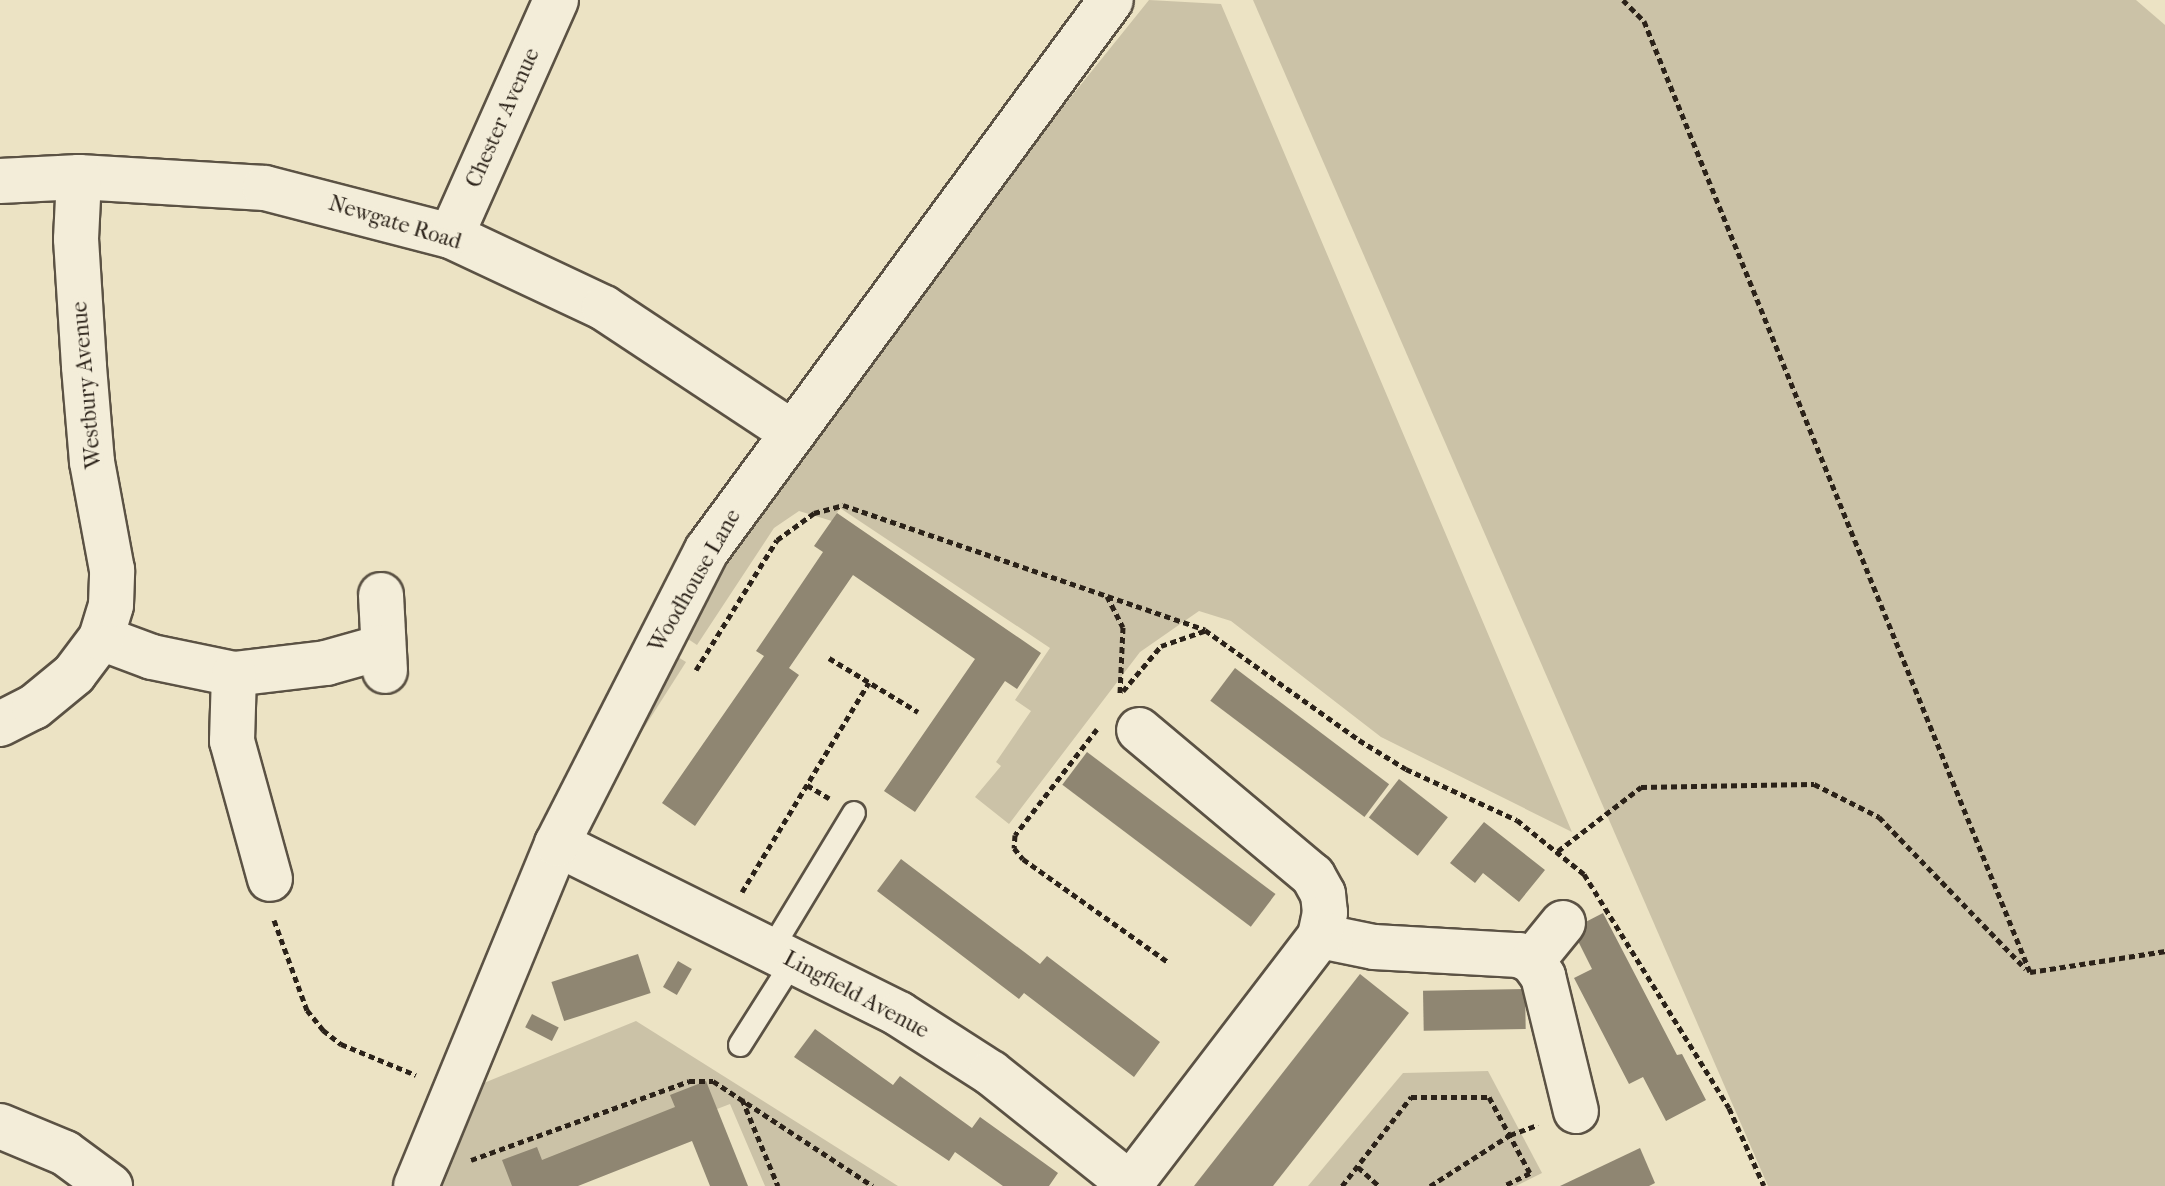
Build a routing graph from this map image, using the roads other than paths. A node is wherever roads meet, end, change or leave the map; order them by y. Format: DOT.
graph roads {
  1 [pos="556,0"];
  2 [pos="1111,0"];
  3 [pos="79,177"];
  4 [pos="0,181"];
  5 [pos="451,236"];
  6 [pos="790,431"];
  7 [pos="381,595"];
  8 [pos="101,638"];
  9 [pos="234,674"];
  10 [pos="1119,712"];
  11 [pos="0,724"];
  12 [pos="854,813"];
  13 [pos="557,844"];
  14 [pos="270,879"];
  15 [pos="1563,923"];
  16 [pos="1320,936"];
  17 [pos="782,955"];
  18 [pos="1532,961"];
  19 [pos="740,1045"];
  20 [pos="1576,1111"];
  21 [pos="0,1126"];
  22 [pos="420,1176"];
  23 [pos="1129,1185"];
  24 [pos="110,1186"];
  1 -- 5 [label="street, Chester Avenue"];
  2 -- 6 [label="street, Woodhouse Lane"];
  3 -- 4 [label="street, Newgate Road"];
  3 -- 5 [label="street, Newgate Road"];
  3 -- 8 [label="street, Westbury Avenue"];
  5 -- 6 [label="street, Newgate Road"];
  6 -- 13 [label="street, Woodhouse Lane"];
  7 -- 9 [label="street"];
  8 -- 9 [label="street"];
  8 -- 11 [label="street, Westbury Avenue"];
  9 -- 14 [label="street"];
  10 -- 16 [label="street"];
  12 -- 17 [label="lane"];
  13 -- 17 [label="street, Lingfield Avenue"];
  13 -- 22 [label="street, Woodhouse Lane"];
  15 -- 18 [label="street"];
  16 -- 18 [label="street"];
  16 -- 23 [label="street, Lingfield Avenue"];
  17 -- 19 [label="lane"];
  17 -- 23 [label="street, Lingfield Avenue"];
  18 -- 20 [label="street"];
  21 -- 24 [label="street"];
}
